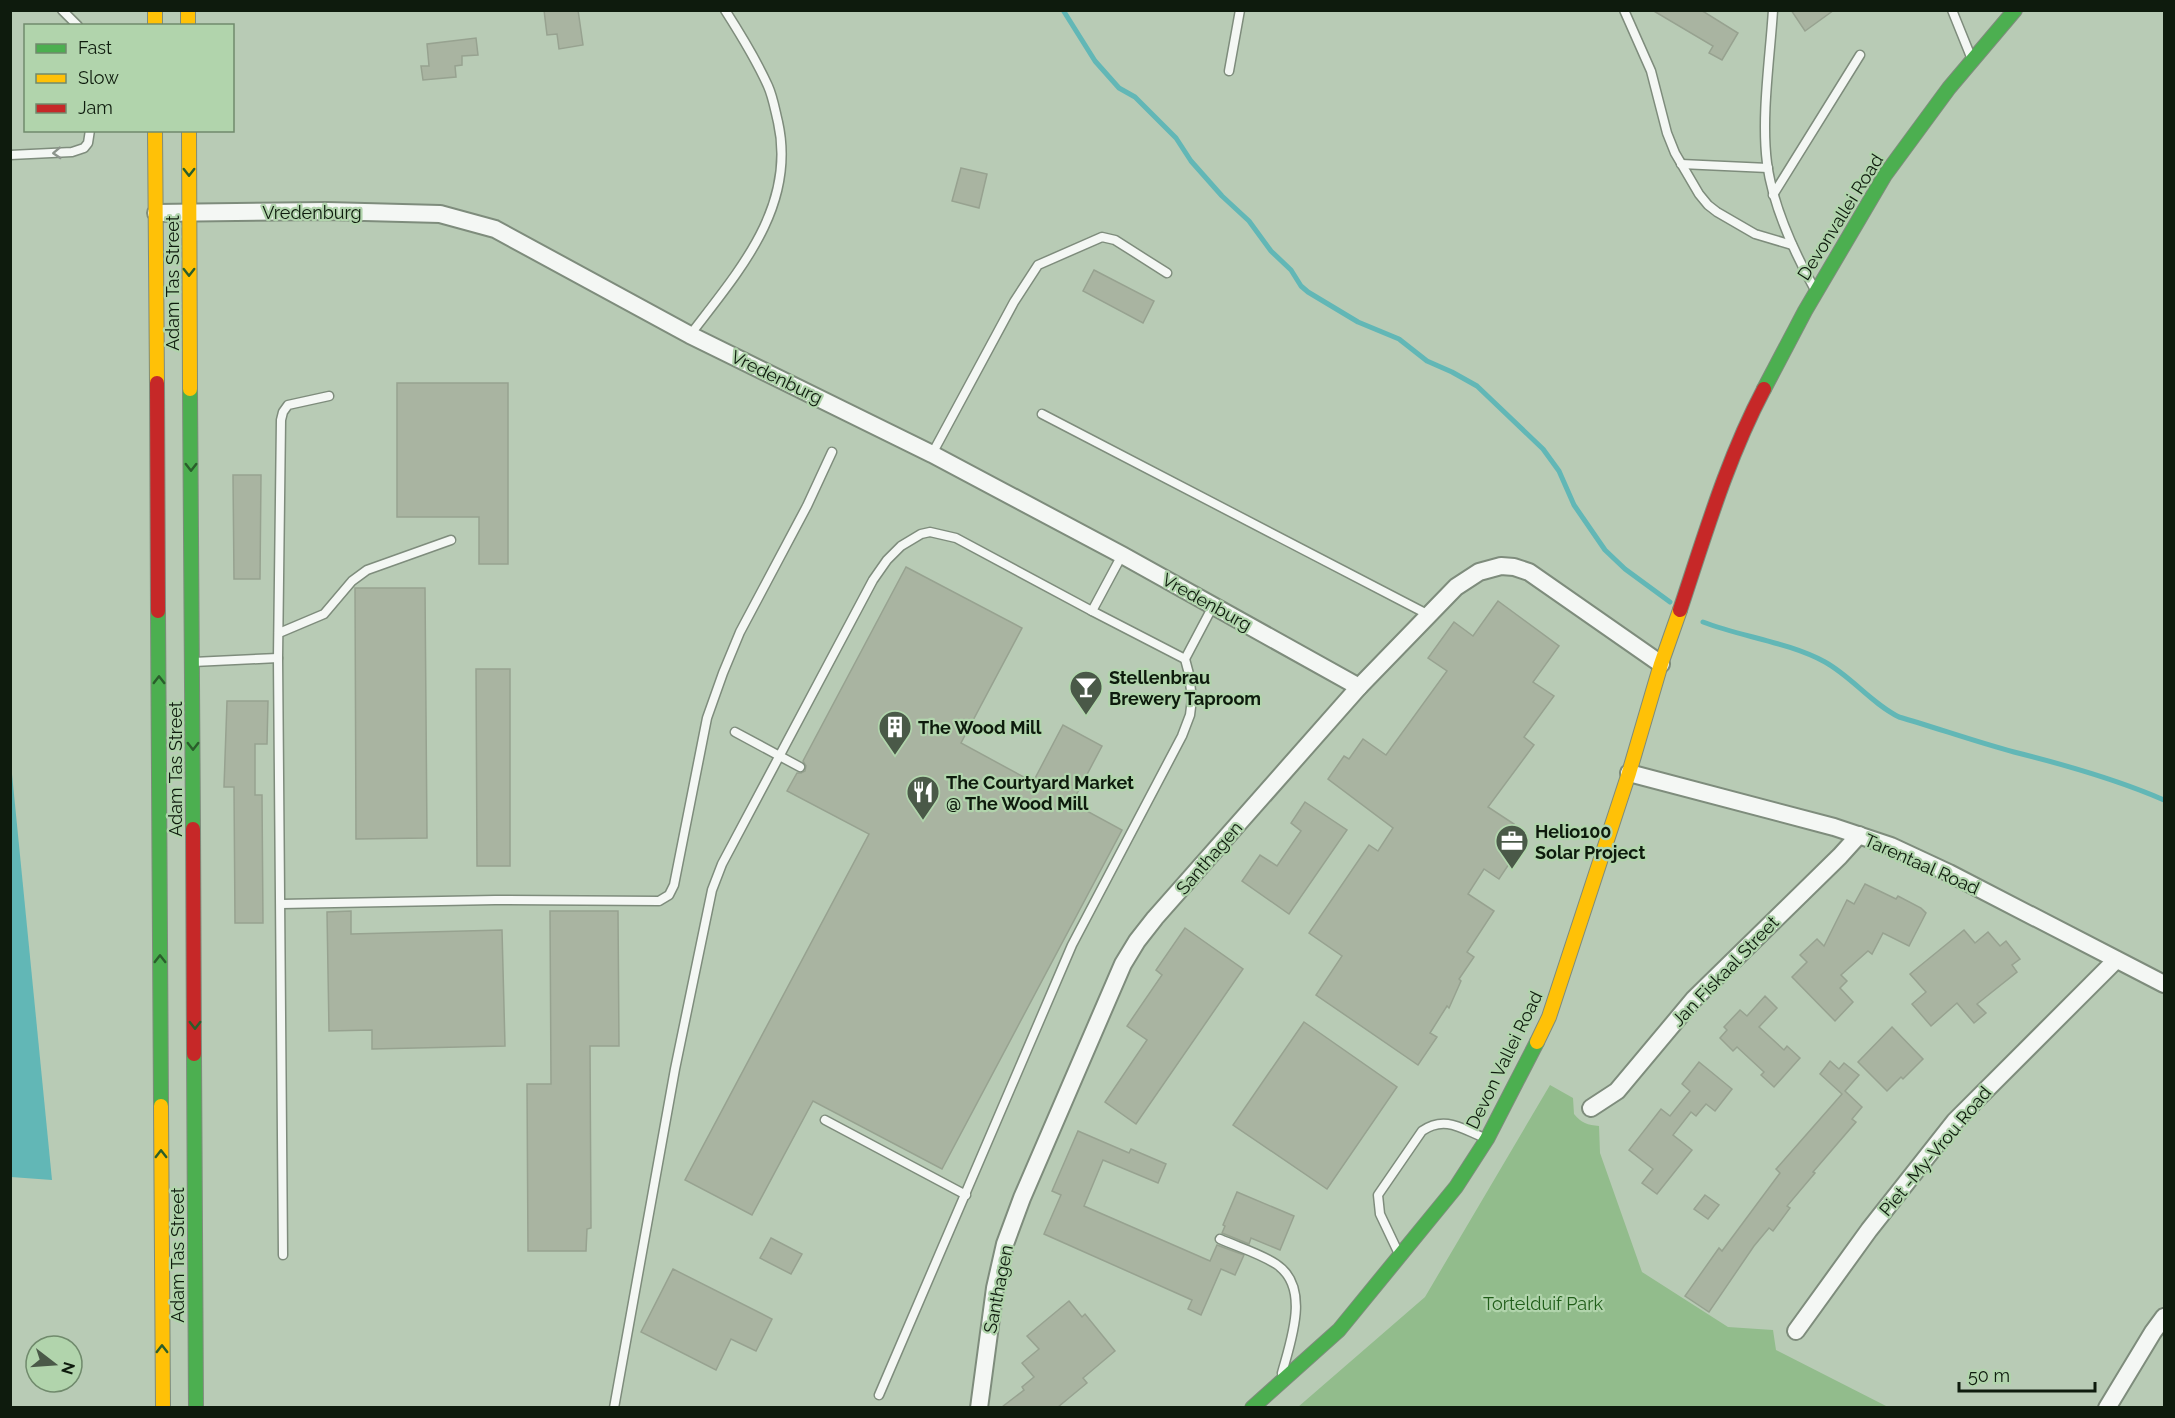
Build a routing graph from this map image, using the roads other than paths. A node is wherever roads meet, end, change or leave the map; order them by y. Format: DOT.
graph roads {
  1 [pos="62,10"];
  2 [pos="724,10"];
  3 [pos="1240,10"];
  4 [pos="1624,10"];
  5 [pos="1773,10"];
  6 [pos="1952,10"];
  7 [pos="2014,10"];
  8 [pos="76,24"];
  9 [pos="1860,56"];
  10 [pos="1972,60"];
  11 [pos="1228,71"];
  12 [pos="90,132"];
  13 [pos="155,132"];
  14 [pos="189,132"];
  15 [pos="10,156"];
  16 [pos="1681,164"];
  17 [pos="1768,168"];
  18 [pos="1773,195"];
  19 [pos="156,213"];
  20 [pos="190,214"];
  21 [pos="1792,245"];
  22 [pos="1167,273"];
  23 [pos="1816,291"];
  24 [pos="690,335"];
  25 [pos="329,396"];
  26 [pos="1042,414"];
  27 [pos="832,452"];
  28 [pos="932,454"];
  29 [pos="451,540"];
  30 [pos="1698,554"];
  31 [pos="1122,555"];
  32 [pos="1213,606"];
  33 [pos="1092,611"];
  34 [pos="1429,615"];
  35 [pos="279,633"];
  36 [pos="278,658"];
  37 [pos="1185,659"];
  38 [pos="193,662"];
  39 [pos="1661,664"];
  40 [pos="1359,687"];
  41 [pos="735,732"];
  42 [pos="779,756"];
  43 [pos="800,767"];
  44 [pos="1629,773"];
  45 [pos="1859,835"];
  46 [pos="281,904"];
  47 [pos="1078,914"];
  48 [pos="1087,918"];
  49 [pos="2116,960"];
  50 [pos="2164,984"];
  51 [pos="1591,1108"];
  52 [pos="825,1120"];
  53 [pos="1487,1139"];
  54 [pos="966,1195"];
  55 [pos="1220,1239"];
  56 [pos="283,1255"];
  57 [pos="1401,1257"];
  58 [pos="2164,1317"];
  59 [pos="1796,1331"];
  60 [pos="1280,1385"];
  61 [pos="879,1395"];
  62 [pos="163,1407"];
  63 [pos="196,1407"];
  64 [pos="614,1407"];
  65 [pos="979,1407"];
  66 [pos="1252,1407"];
  67 [pos="2107,1407"];
  1 -- 8 [label="lane"];
  2 -- 24 [label="lane"];
  3 -- 11 [label="lane"];
  4 -- 16 [label="lane"];
  5 -- 17 [label="lane"];
  6 -- 10 [label="lane"];
  7 -- 10 [label="main road, Devonvallei Road"];
  9 -- 18 [label="lane"];
  10 -- 23 [label="main road, Devonvallei Road"];
  12 -- 15 [label="lane, one-way"];
  13 -- 19 [label="main road, Adam Tas Street"];
  14 -- 20 [label="main road, Adam Tas Street, one-way"];
  16 -- 17 [label="lane"];
  16 -- 21 [label="lane"];
  17 -- 18 [label="lane"];
  18 -- 21 [label="lane"];
  19 -- 20 [label="street, Vredenburg"];
  62 -- 19 [label="main road, Adam Tas Street, one-way"];
  20 -- 24 [label="street, Vredenburg"];
  20 -- 38 [label="main road, Adam Tas Street, one-way"];
  21 -- 23 [label="lane"];
  22 -- 28 [label="lane"];
  23 -- 30 [label="main road, Devonvallei Road"];
  24 -- 28 [label="street, Vredenburg"];
  25 -- 35 [label="lane"];
  26 -- 34 [label="lane"];
  27 -- 46 [label="lane"];
  28 -- 31 [label="street, Vredenburg"];
  29 -- 35 [label="lane"];
  30 -- 39 [label="main road, Devon Vallei Road"];
  31 -- 32 [label="street, Vredenburg"];
  31 -- 33 [label="lane"];
  32 -- 37 [label="lane"];
  32 -- 40 [label="street, Vredenburg"];
  33 -- 37 [label="lane"];
  33 -- 42 [label="lane"];
  34 -- 39 [label="street, Santhagen"];
  34 -- 40 [label="street, Santhagen"];
  35 -- 36 [label="lane"];
  36 -- 38 [label="lane"];
  36 -- 46 [label="lane"];
  37 -- 48 [label="lane"];
  38 -- 63 [label="main road, Adam Tas Street, one-way"];
  39 -- 44 [label="main road, Devon Vallei Road"];
  40 -- 65 [label="street, Santhagen"];
  41 -- 42 [label="lane"];
  42 -- 43 [label="lane"];
  42 -- 64 [label="lane"];
  44 -- 45 [label="street, Tarentaal Road"];
  44 -- 53 [label="main road, Devon Vallei Road"];
  45 -- 49 [label="street, Tarentaal Road"];
  45 -- 51 [label="street, Jan Fiskaal Street"];
  46 -- 56 [label="lane"];
  47 -- 48 [label="lane"];
  48 -- 54 [label="lane"];
  49 -- 50 [label="street, Tarentaal Road"];
  49 -- 59 [label="street, Piet -My-Vrou Road"];
  52 -- 54 [label="lane"];
  53 -- 57 [label="main road, Devon Vallei Road"];
  53 -- 57 [label="lane"];
  54 -- 61 [label="lane"];
  55 -- 60 [label="lane"];
  57 -- 60 [label="main road, Devon Vallei Road"];
  58 -- 67 [label="street"];
  60 -- 66 [label="main road, Devon Vallei Road"];
}
